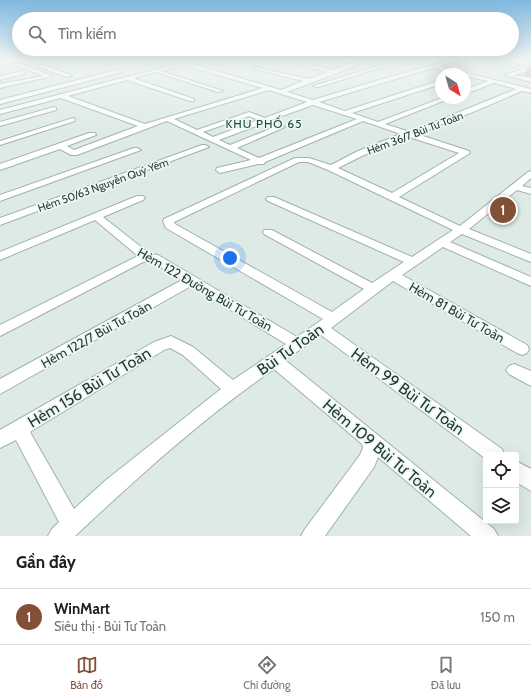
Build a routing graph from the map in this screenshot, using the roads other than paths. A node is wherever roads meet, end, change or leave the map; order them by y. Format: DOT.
graph roads {
  1 [pos="70,84"];
  2 [pos="105,84"];
  3 [pos="145,84"];
  4 [pos="198,84"];
  5 [pos="255,84"];
  6 [pos="303,84"];
  7 [pos="323,84"];
  8 [pos="374,84"];
  9 [pos="435,84"];
  10 [pos="485,84"];
  11 [pos="504,84"];
  12 [pos="316,86"];
  13 [pos="269,88"];
  14 [pos="521,89"];
  15 [pos="471,90"];
  16 [pos="220,91"];
  17 [pos="531,91"];
  18 [pos="280,92"];
  19 [pos="5,94"];
  20 [pos="62,96"];
  21 [pos="16,98"];
  22 [pos="192,100"];
  23 [pos="0,102"];
  24 [pos="311,103"];
  25 [pos="435,103"];
  26 [pos="54,109"];
  27 [pos="0,112"];
  28 [pos="346,113"];
  29 [pos="168,119"];
  30 [pos="363,119"];
  31 [pos="73,120"];
  32 [pos="264,120"];
  33 [pos="0,124"];
  34 [pos="378,124"];
  35 [pos="145,126"];
  36 [pos="197,132"];
  37 [pos="92,135"];
  38 [pos="410,135"];
  39 [pos="214,139"];
  40 [pos="0,143"];
  41 [pos="60,146"];
  42 [pos="205,147"];
  43 [pos="229,148"];
  44 [pos="137,150"];
  45 [pos="258,161"];
  46 [pos="0,167"];
  47 [pos="332,168"];
  48 [pos="276,169"];
  49 [pos="220,170"];
  50 [pos="531,174"];
  51 [pos="524,189"];
  52 [pos="392,197"];
  53 [pos="0,198"];
  54 [pos="140,198"];
  55 [pos="272,199"];
  56 [pos="96,216"];
  57 [pos="0,222"];
  58 [pos="461,230"];
  59 [pos="268,232"];
  60 [pos="442,243"];
  61 [pos="0,256"];
  62 [pos="147,258"];
  63 [pos="531,258"];
  64 [pos="413,262"];
  65 [pos="393,275"];
  66 [pos="191,280"];
  67 [pos="531,282"];
  68 [pos="373,289"];
  69 [pos="327,323"];
  70 [pos="0,331"];
  71 [pos="298,344"];
  72 [pos="522,349"];
  73 [pos="274,360"];
  74 [pos="514,370"];
  75 [pos="531,379"];
  76 [pos="0,387"];
  77 [pos="232,389"];
  78 [pos="19,428"];
  79 [pos="0,440"];
  80 [pos="372,441"];
  81 [pos="491,452"];
  82 [pos="519,472"];
  83 [pos="531,482"];
  84 [pos="65,530"];
  85 [pos="312,536"];
  86 [pos="487,536"];
  1 -- 21 [label="street"];
  2 -- 20 [label="street"];
  3 -- 22 [label="street"];
  4 -- 16 [label="street"];
  5 -- 13 [label="street"];
  6 -- 18 [label="street"];
  7 -- 12 [label="street"];
  8 -- 24 [label="street"];
  9 -- 28 [label="street"];
  10 -- 15 [label="street"];
  11 -- 14 [label="street"];
  13 -- 18 [label="street"];
  13 -- 29 [label="street"];
  14 -- 17 [label="street"];
  14 -- 38 [label="street, Hẻm 36/7 Bùi Tư Toàn"];
  18 -- 24 [label="street"];
  19 -- 21 [label="street"];
  20 -- 27 [label="street"];
  20 -- 35 [label="street"];
  21 -- 23 [label="street"];
  24 -- 28 [label="street"];
  24 -- 32 [label="street"];
  25 -- 34 [label="street"];
  26 -- 33 [label="street"];
  28 -- 30 [label="street"];
  29 -- 35 [label="street"];
  29 -- 36 [label="street"];
  30 -- 34 [label="street"];
  30 -- 45 [label="street"];
  31 -- 40 [label="street"];
  32 -- 36 [label="street"];
  32 -- 39 [label="street"];
  32 -- 43 [label="street"];
  34 -- 38 [label="street"];
  35 -- 41 [label="street"];
  36 -- 39 [label="street"];
  37 -- 41 [label="street"];
  38 -- 47 [label="street, Hẻm 36/7 Bùi Tư Toàn"];
  38 -- 52 [label="street"];
  39 -- 43 [label="street"];
  41 -- 46 [label="street"];
  42 -- 57 [label="street, Hẻm 50/63 Nguyễn Quý Yêm"];
  43 -- 45 [label="street"];
  44 -- 53 [label="street"];
  45 -- 48 [label="street"];
  45 -- 49 [label="street"];
  47 -- 48 [label="street"];
  47 -- 52 [label="street"];
  48 -- 69 [label="street, Hẻm 99 Bùi Tư Toàn"];
  50 -- 51 [label="street, Bùi Tư Toàn"];
  51 -- 58 [label="street, Bùi Tư Toàn"];
  52 -- 58 [label="street"];
  54 -- 56 [label="street"];
  55 -- 64 [label="street"];
  56 -- 61 [label="street"];
  56 -- 62 [label="street, Hẻm 122 Đường Bùi Tư Toàn"];
  58 -- 60 [label="street, Bùi Tư Toàn"];
  58 -- 63 [label="street"];
  59 -- 68 [label="street"];
  60 -- 64 [label="street, Bùi Tư Toàn"];
  60 -- 67 [label="street"];
  62 -- 66 [label="street, Hẻm 122 Đường Bùi Tư Toàn"];
  62 -- 70 [label="street"];
  64 -- 65 [label="street, Bùi Tư Toàn"];
  65 -- 68 [label="street, Bùi Tư Toàn"];
  65 -- 72 [label="street, Hẻm 81 Bùi Tư Toàn"];
  66 -- 71 [label="street, Hẻm 122 Đường Bùi Tư Toàn"];
  66 -- 76 [label="street, Hẻm 122/7 Bùi Tư Toàn"];
  68 -- 69 [label="street, Bùi Tư Toàn"];
  69 -- 71 [label="street, Bùi Tư Toàn"];
  69 -- 81 [label="street, Hẻm 99 Bùi Tư Toàn"];
  71 -- 73 [label="street, Bùi Tư Toàn"];
  73 -- 77 [label="street, Bùi Tư Toàn"];
  73 -- 80 [label="street, Hẻm 109 Bùi Tư Toàn"];
  74 -- 75 [label="street"];
  77 -- 78 [label="street, Hẻm 156 Bùi Tư Toàn"];
  77 -- 84 [label="street, Bùi Tư Toàn"];
  78 -- 79 [label="street, Hẻm 156 Bùi Tư Toàn"];
  78 -- 84 [label="street, Hẻm 156 Bùi Tư Toàn"];
  80 -- 85 [label="street"];
  80 -- 86 [label="street, Hẻm 109 Bùi Tư Toàn"];
  82 -- 83 [label="street"];
}
